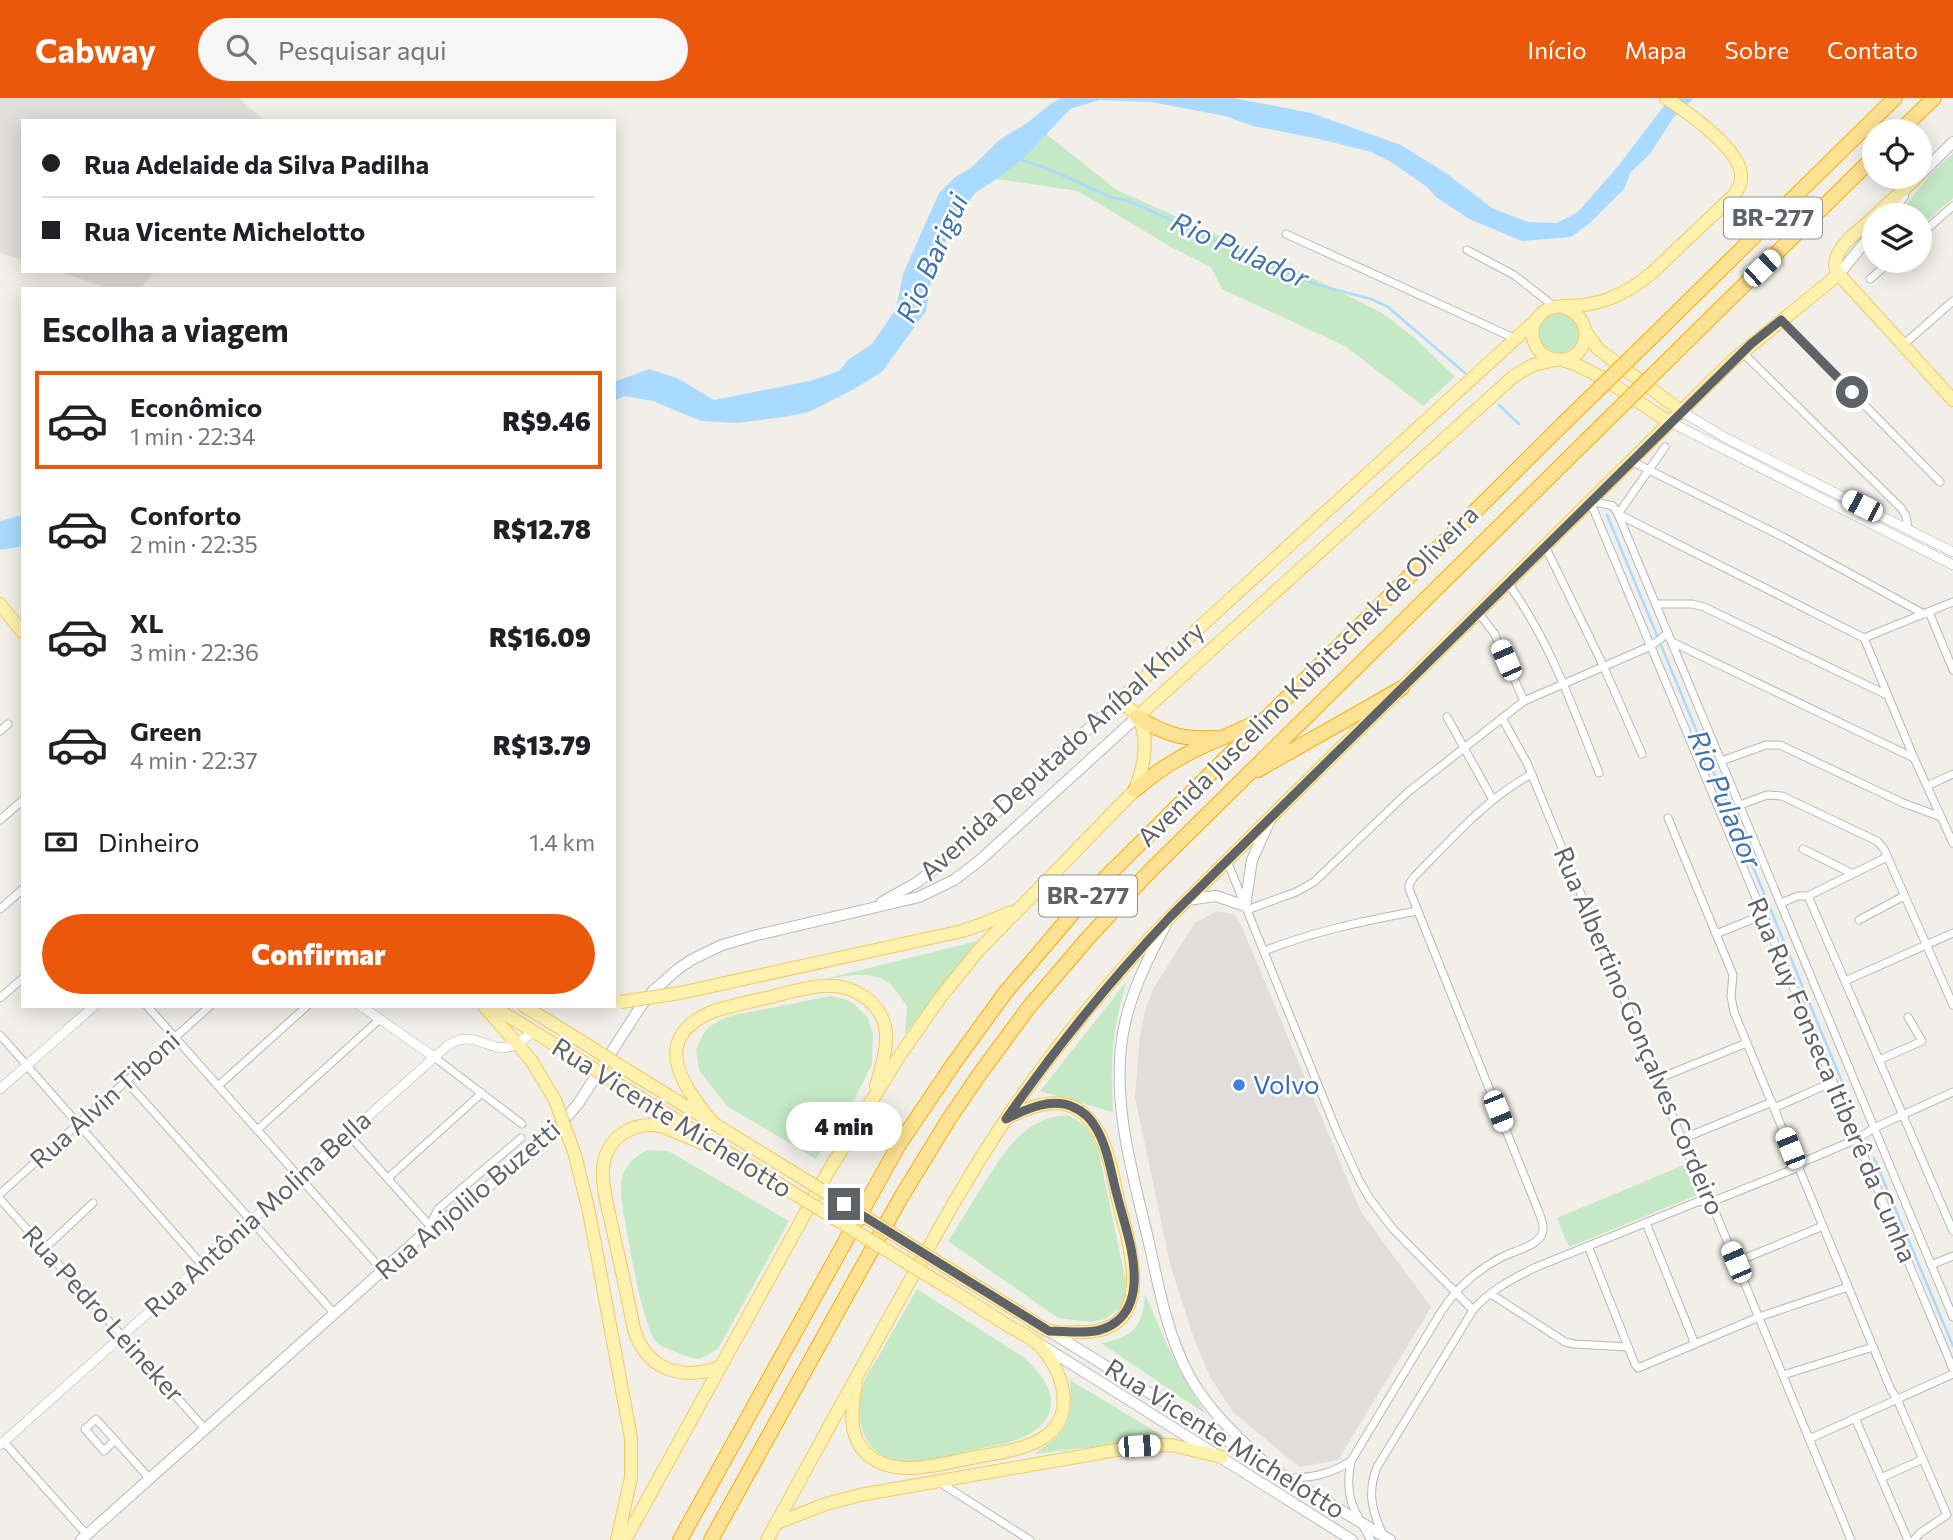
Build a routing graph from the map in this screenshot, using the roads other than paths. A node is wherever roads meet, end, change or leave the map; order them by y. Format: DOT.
graph roads {
  1 [pos="1666,98"];
  2 [pos="1895,98"];
  3 [pos="1934,98"];
  4 [pos="1912,119"];
  5 [pos="1953,142"];
  6 [pos="1932,162"];
  7 [pos="1862,169"];
  8 [pos="1904,189"];
  9 [pos="1908,189"];
  10 [pos="1889,203"];
  11 [pos="1897,203"];
  12 [pos="1953,206"];
  13 [pos="1932,224"];
  14 [pos="1862,229"];
  15 [pos="1286,234"];
  16 [pos="1862,246"];
  17 [pos="1466,250"];
  18 [pos="1877,273"];
  19 [pos="1839,274"];
  20 [pos="1870,279"];
  21 [pos="1613,297"];
  22 [pos="1953,301"];
  23 [pos="1559,307"];
  24 [pos="1781,320"];
  25 [pos="1535,321"];
  26 [pos="1585,329"];
  27 [pos="1516,339"];
  28 [pos="1903,345"];
  29 [pos="1742,352"];
  30 [pos="1560,360"];
  31 [pos="1953,400"];
  32 [pos="1681,411"];
  33 [pos="1670,422"];
  34 [pos="1665,447"];
  35 [pos="1631,461"];
  36 [pos="1649,470"];
  37 [pos="1940,482"];
  38 [pos="1590,501"];
  39 [pos="1618,514"];
  40 [pos="1908,529"];
  41 [pos="1545,546"];
  42 [pos="1953,552"];
  43 [pos="1953,565"];
  44 [pos="1508,583"];
  45 [pos="1953,602"];
  46 [pos="0,604"];
  47 [pos="1656,604"];
  48 [pos="1478,612"];
  49 [pos="1926,613"];
  50 [pos="21,630"];
  51 [pos="1668,633"];
  52 [pos="1864,638"];
  53 [pos="1672,642"];
  54 [pos="1650,646"];
  55 [pos="1603,665"];
  56 [pos="1953,670"];
  57 [pos="1563,683"];
  58 [pos="1402,688"];
  59 [pos="1887,695"];
  60 [pos="1120,700"];
  61 [pos="1524,701"];
  62 [pos="1274,711"];
  63 [pos="1138,717"];
  64 [pos="1447,717"];
  65 [pos="1502,718"];
  66 [pos="8,724"];
  67 [pos="0,731"];
  68 [pos="1237,733"];
  69 [pos="1464,747"];
  70 [pos="1642,754"];
  71 [pos="1914,758"];
  72 [pos="1721,761"];
  73 [pos="1599,773"];
  74 [pos="1532,774"];
  75 [pos="1953,774"];
  76 [pos="1239,781"];
  77 [pos="1927,786"];
  78 [pos="1135,790"];
  79 [pos="1493,800"];
  80 [pos="21,802"];
  81 [pos="1740,805"];
  82 [pos="1272,816"];
  83 [pos="1941,817"];
  84 [pos="1668,818"];
  85 [pos="0,820"];
  86 [pos="1953,843"];
  87 [pos="1803,849"];
  88 [pos="1887,857"];
  89 [pos="1227,861"];
  90 [pos="1853,874"];
  91 [pos="21,891"];
  92 [pos="1808,896"];
  93 [pos="1904,896"];
  94 [pos="1187,900"];
  95 [pos="1780,903"];
  96 [pos="1246,908"];
  97 [pos="0,909"];
  98 [pos="867,909"];
  99 [pos="1018,909"];
  100 [pos="1417,911"];
  101 [pos="1763,915"];
  102 [pos="1170,917"];
  103 [pos="1859,920"];
  104 [pos="1953,933"];
  105 [pos="1716,934"];
  106 [pos="1926,944"];
  107 [pos="1264,951"];
  108 [pos="21,980"];
  109 [pos="1845,981"];
  110 [pos="0,998"];
  111 [pos="617,1002"];
  112 [pos="1953,1005"];
  113 [pos="92,1008"];
  114 [pos="149,1008"];
  115 [pos="208,1008"];
  116 [pos="305,1008"];
  117 [pos="364,1008"];
  118 [pos="486,1008"];
  119 [pos="495,1008"];
  120 [pos="527,1008"];
  121 [pos="1908,1017"];
  122 [pos="380,1019"];
  123 [pos="533,1031"];
  124 [pos="0,1035"];
  125 [pos="175,1038"];
  126 [pos="1747,1042"];
  127 [pos="518,1043"];
  128 [pos="434,1057"];
  129 [pos="1879,1060"];
  130 [pos="27,1065"];
  131 [pos="1657,1079"];
  132 [pos="126,1081"];
  133 [pos="1833,1082"];
  134 [pos="218,1086"];
  135 [pos="0,1089"];
  136 [pos="482,1093"];
  137 [pos="1952,1094"];
  138 [pos="872,1099"];
  139 [pos="1773,1105"];
  140 [pos="1902,1115"];
  141 [pos="1006,1119"];
  142 [pos="713,1123"];
  143 [pos="78,1124"];
  144 [pos="522,1124"];
  145 [pos="1874,1128"];
  146 [pos="257,1130"];
  147 [pos="348,1134"];
  148 [pos="521,1138"];
  149 [pos="1682,1139"];
  150 [pos="1857,1139"];
  151 [pos="736,1157"];
  152 [pos="1798,1167"];
  153 [pos="300,1177"];
  154 [pos="388,1178"];
  155 [pos="0,1197"];
  156 [pos="1711,1202"];
  157 [pos="93,1203"];
  158 [pos="251,1221"];
  159 [pos="1646,1223"];
  160 [pos="1823,1226"];
  161 [pos="431,1227"];
  162 [pos="1953,1231"];
  163 [pos="1588,1246"];
  164 [pos="44,1249"];
  165 [pos="1953,1256"];
  166 [pos="1736,1262"];
  167 [pos="202,1265"];
  168 [pos="1931,1265"];
  169 [pos="382,1270"];
  170 [pos="1848,1287"];
  171 [pos="1455,1293"];
  172 [pos="1490,1294"];
  173 [pos="1473,1310"];
  174 [pos="334,1313"];
  175 [pos="1759,1317"];
  176 [pos="1953,1317"];
  177 [pos="1049,1331"];
  178 [pos="122,1336"];
  179 [pos="1038,1343"];
  180 [pos="1695,1344"];
  181 [pos="1628,1347"];
  182 [pos="1873,1347"];
  183 [pos="720,1367"];
  184 [pos="1953,1369"];
  185 [pos="695,1372"];
  186 [pos="1953,1374"];
  187 [pos="1783,1375"];
  188 [pos="856,1376"];
  189 [pos="706,1394"];
  190 [pos="1897,1399"];
  191 [pos="1855,1418"];
  192 [pos="205,1429"];
  193 [pos="1809,1439"];
  194 [pos="115,1440"];
  195 [pos="2,1444"];
  196 [pos="1222,1457"];
  197 [pos="1923,1459"];
  198 [pos="1350,1461"];
  199 [pos="1269,1467"];
  200 [pos="1286,1478"];
  201 [pos="1881,1478"];
  202 [pos="150,1479"];
  203 [pos="937,1480"];
  204 [pos="1361,1522"];
  205 [pos="776,1523"];
  206 [pos="84,1537"];
  207 [pos="1387,1538"];
  208 [pos="617,1540"];
  209 [pos="625,1540"];
  210 [pos="680,1540"];
  211 [pos="712,1540"];
  212 [pos="767,1540"];
  213 [pos="1030,1540"];
  214 [pos="1352,1540"];
  215 [pos="1371,1540"];
  216 [pos="1851,1540"];
  217 [pos="1908,1540"];
  218 [pos="1914,1540"];
  1 -- 21 [label="main road"];
  2 -- 62 [label="highway, Avenida Juscelino Kubitschek de Oliveira / BR-277, bridge"];
  3 -- 4 [label="highway"];
  5 -- 6 [label="main road"];
  7 -- 76 [label="highway, Avenida Juscelino Kubitschek de Oliveira / BR-277, bridge"];
  8 -- 10 [label="main road"];
  9 -- 11 [label="main road"];
  12 -- 13 [label="street"];
  14 -- 19 [label="main road"];
  15 -- 27 [label="street"];
  16 -- 19 [label="main road"];
  17 -- 23 [label="street"];
  18 -- 20 [label="street"];
  19 -- 24 [label="main road"];
  19 -- 28 [label="main road"];
  21 -- 23 [label="main road"];
  21 -- 26 [label="main road"];
  22 -- 28 [label="street"];
  23 -- 25 [label="main road"];
  23 -- 26 [label="main road"];
  24 -- 29 [label="main road"];
  24 -- 37 [label="street"];
  25 -- 27 [label="main road, Avenida Deputado Aníbal Khury"];
  25 -- 30 [label="main road"];
  26 -- 30 [label="main road"];
  26 -- 32 [label="main road"];
  27 -- 60 [label="main road, Avenida Deputado Aníbal Khury"];
  28 -- 31 [label="main road"];
  29 -- 32 [label="main road"];
  29 -- 40 [label="street"];
  30 -- 33 [label="main road"];
  30 -- 63 [label="main road, Avenida Deputado Aníbal Khury"];
  32 -- 33 [label="main road"];
  32 -- 40 [label="street"];
  33 -- 35 [label="main road"];
  33 -- 43 [label="street"];
  34 -- 36 [label="street"];
  35 -- 36 [label="street"];
  35 -- 38 [label="main road"];
  36 -- 39 [label="street"];
  36 -- 49 [label="street"];
  38 -- 39 [label="street"];
  38 -- 41 [label="main road"];
  38 -- 54 [label="street, Rua Ruy Fonseca Itiberê da Cunha"];
  39 -- 47 [label="street, Rua Ruy Fonseca Itiberê da Cunha"];
  39 -- 52 [label="street"];
  40 -- 42 [label="street"];
  41 -- 44 [label="main road"];
  41 -- 55 [label="street"];
  44 -- 48 [label="main road"];
  44 -- 57 [label="street"];
  45 -- 49 [label="street"];
  46 -- 50 [label="main road"];
  47 -- 51 [label="street, Rua Ruy Fonseca Itiberê da Cunha"];
  47 -- 59 [label="street"];
  48 -- 58 [label="main road"];
  48 -- 61 [label="street"];
  49 -- 52 [label="street"];
  49 -- 56 [label="street"];
  51 -- 53 [label="street, Rua Ruy Fonseca Itiberê da Cunha"];
  51 -- 54 [label="street"];
  52 -- 59 [label="street"];
  53 -- 71 [label="street"];
  53 -- 72 [label="street, Rua Ruy Fonseca Itiberê da Cunha"];
  54 -- 55 [label="street"];
  54 -- 101 [label="street, Rua Ruy Fonseca Itiberê da Cunha"];
  55 -- 57 [label="street"];
  55 -- 70 [label="street"];
  57 -- 61 [label="street"];
  57 -- 73 [label="street"];
  58 -- 76 [label="highway"];
  58 -- 82 [label="main road"];
  59 -- 71 [label="street"];
  60 -- 63 [label="main road"];
  60 -- 98 [label="main road, Avenida Deputado Aníbal Khury"];
  61 -- 65 [label="street"];
  62 -- 68 [label="highway"];
  62 -- 210 [label="highway, Avenida Juscelino Kubitschek de Oliveira / BR-277"];
  63 -- 68 [label="highway"];
  63 -- 78 [label="main road"];
  63 -- 98 [label="main road, Avenida Deputado Aníbal Khury"];
  64 -- 69 [label="street"];
  65 -- 69 [label="street"];
  65 -- 74 [label="street, Rua Albertino Gonçalves Cordeiro"];
  66 -- 67 [label="street"];
  68 -- 78 [label="highway"];
  69 -- 79 [label="street"];
  69 -- 96 [label="street"];
  71 -- 77 [label="street"];
  72 -- 81 [label="street, Rua Ruy Fonseca Itiberê da Cunha"];
  72 -- 83 [label="street"];
  74 -- 79 [label="street"];
  74 -- 131 [label="street, Rua Albertino Gonçalves Cordeiro"];
  75 -- 77 [label="street"];
  76 -- 211 [label="highway, Avenida Juscelino Kubitschek de Oliveira / BR-277"];
  77 -- 83 [label="street"];
  78 -- 99 [label="main road"];
  79 -- 100 [label="street"];
  80 -- 85 [label="street"];
  81 -- 88 [label="street"];
  81 -- 95 [label="street, Rua Ruy Fonseca Itiberê da Cunha"];
  82 -- 89 [label="main road"];
  82 -- 96 [label="main road"];
  83 -- 86 [label="street"];
  84 -- 105 [label="street"];
  87 -- 90 [label="street"];
  88 -- 90 [label="street"];
  88 -- 93 [label="street"];
  89 -- 94 [label="main road"];
  89 -- 96 [label="street"];
  90 -- 92 [label="street"];
  91 -- 97 [label="street"];
  92 -- 95 [label="street"];
  92 -- 109 [label="street"];
  93 -- 103 [label="street"];
  93 -- 106 [label="street"];
  94 -- 96 [label="main road"];
  94 -- 102 [label="main road"];
  95 -- 145 [label="street, Rua Ruy Fonseca Itiberê da Cunha"];
  96 -- 107 [label="street"];
  98 -- 161 [label="main road, Rua Anjolilo Buzetti"];
  99 -- 111 [label="main road, bridge"];
  99 -- 138 [label="main road"];
  100 -- 107 [label="street"];
  100 -- 171 [label="street"];
  101 -- 105 [label="street"];
  101 -- 133 [label="street, Rua Ruy Fonseca Itiberê da Cunha"];
  102 -- 141 [label="main road"];
  102 -- 199 [label="main road"];
  104 -- 106 [label="street"];
  105 -- 126 [label="street"];
  106 -- 109 [label="street"];
  106 -- 112 [label="street"];
  107 -- 171 [label="street"];
  108 -- 110 [label="street"];
  109 -- 129 [label="street"];
  113 -- 130 [label="street"];
  114 -- 125 [label="street"];
  115 -- 125 [label="street, Rua Alvin Tiboni"];
  116 -- 134 [label="street"];
  117 -- 122 [label="street"];
  118 -- 127 [label="main road"];
  119 -- 123 [label="main road, Rua Vicente Michelotto"];
  120 -- 142 [label="main road, Rua Vicente Michelotto, bridge"];
  121 -- 129 [label="street"];
  122 -- 128 [label="street"];
  122 -- 146 [label="street"];
  123 -- 127 [label="street"];
  123 -- 151 [label="main road, Rua Vicente Michelotto, bridge"];
  124 -- 130 [label="street"];
  125 -- 132 [label="street, Rua Alvin Tiboni"];
  125 -- 134 [label="street"];
  126 -- 131 [label="street"];
  126 -- 139 [label="street"];
  127 -- 128 [label="street, Rua Antônia Molina Bella"];
  127 -- 208 [label="main road, bridge"];
  128 -- 136 [label="street"];
  128 -- 147 [label="street, Rua Antônia Molina Bella"];
  129 -- 140 [label="street"];
  130 -- 135 [label="street"];
  130 -- 143 [label="street"];
  131 -- 149 [label="street, Rua Albertino Gonçalves Cordeiro"];
  132 -- 143 [label="street, Rua Alvin Tiboni"];
  132 -- 158 [label="street"];
  133 -- 139 [label="street"];
  133 -- 150 [label="street, Rua Ruy Fonseca Itiberê da Cunha"];
  134 -- 146 [label="street"];
  136 -- 144 [label="street"];
  136 -- 154 [label="street"];
  137 -- 140 [label="street"];
  138 -- 142 [label="main road"];
  138 -- 183 [label="main road"];
  139 -- 149 [label="street"];
  139 -- 152 [label="street"];
  140 -- 145 [label="street"];
  140 -- 162 [label="street"];
  141 -- 177 [label="main road"];
  141 -- 188 [label="main road"];
  142 -- 177 [label="main road, Rua Vicente Michelotto, bridge"];
  143 -- 155 [label="street, Rua Alvin Tiboni"];
  143 -- 167 [label="street"];
  145 -- 150 [label="street"];
  145 -- 168 [label="street, Rua Ruy Fonseca Itiberê da Cunha"];
  146 -- 153 [label="street"];
  147 -- 153 [label="street, Rua Antônia Molina Bella"];
  147 -- 154 [label="street"];
  148 -- 161 [label="street"];
  149 -- 156 [label="street, Rua Albertino Gonçalves Cordeiro"];
  150 -- 152 [label="street"];
  150 -- 184 [label="street, Rua Ruy Fonseca Itiberê da Cunha"];
  151 -- 179 [label="main road, Rua Vicente Michelotto, bridge"];
  151 -- 185 [label="main road"];
  152 -- 156 [label="street"];
  152 -- 160 [label="street"];
  153 -- 158 [label="street, Rua Antônia Molina Bella"];
  153 -- 169 [label="street"];
  154 -- 161 [label="street"];
  155 -- 164 [label="street, Rua Pedro Leineker"];
  156 -- 159 [label="street"];
  156 -- 166 [label="street, Rua Albertino Gonçalves Cordeiro"];
  157 -- 164 [label="street"];
  158 -- 167 [label="street, Rua Antônia Molina Bella"];
  158 -- 174 [label="street"];
  159 -- 163 [label="street"];
  159 -- 180 [label="street"];
  160 -- 166 [label="street"];
  160 -- 170 [label="street"];
  161 -- 169 [label="main road, Rua Anjolilo Buzetti"];
  163 -- 172 [label="street"];
  163 -- 181 [label="street"];
  164 -- 178 [label="street, Rua Pedro Leineker"];
  165 -- 168 [label="street"];
  166 -- 175 [label="street, Rua Albertino Gonçalves Cordeiro"];
  167 -- 178 [label="street, Rua Antônia Molina Bella"];
  168 -- 176 [label="street, Rua Ruy Fonseca Itiberê da Cunha"];
  169 -- 174 [label="main road, Rua Anjolilo Buzetti"];
  170 -- 175 [label="street"];
  170 -- 182 [label="street"];
  171 -- 173 [label="street"];
  171 -- 198 [label="street"];
  172 -- 173 [label="street"];
  172 -- 181 [label="street"];
  173 -- 207 [label="street"];
  174 -- 192 [label="main road, Rua Anjolilo Buzetti"];
  175 -- 180 [label="street"];
  175 -- 187 [label="street, Rua Albertino Gonçalves Cordeiro"];
  177 -- 199 [label="main road, Rua Vicente Michelotto"];
  178 -- 192 [label="street, Rua Pedro Leineker"];
  178 -- 195 [label="street, Rua Antônia Molina Bella"];
  179 -- 188 [label="main road"];
  179 -- 196 [label="main road, Rua Vicente Michelotto"];
  180 -- 181 [label="street"];
  182 -- 187 [label="street"];
  182 -- 190 [label="street"];
  183 -- 185 [label="main road"];
  183 -- 189 [label="main road"];
  185 -- 189 [label="main road"];
  186 -- 190 [label="street"];
  187 -- 193 [label="street, Rua Albertino Gonçalves Cordeiro"];
  188 -- 205 [label="main road"];
  189 -- 209 [label="main road"];
  190 -- 191 [label="street"];
  190 -- 197 [label="street"];
  191 -- 193 [label="street"];
  191 -- 201 [label="street"];
  192 -- 202 [label="main road, Rua Anjolilo Buzetti"];
  193 -- 216 [label="street, Rua Albertino Gonçalves Cordeiro"];
  194 -- 202 [label="street"];
  195 -- 206 [label="street"];
  196 -- 203 [label="main road"];
  196 -- 214 [label="main road, Rua Vicente Michelotto"];
  197 -- 201 [label="street"];
  197 -- 218 [label="street"];
  198 -- 200 [label="street"];
  198 -- 204 [label="street"];
  199 -- 200 [label="main road, Rua Vicente Michelotto"];
  200 -- 204 [label="main road, Rua Vicente Michelotto"];
  201 -- 217 [label="street"];
  202 -- 206 [label="main road, Rua Anjolilo Buzetti"];
  203 -- 205 [label="main road"];
  203 -- 213 [label="street"];
  204 -- 207 [label="main road, Rua Vicente Michelotto"];
  204 -- 215 [label="street"];
  205 -- 212 [label="main road"];
}
